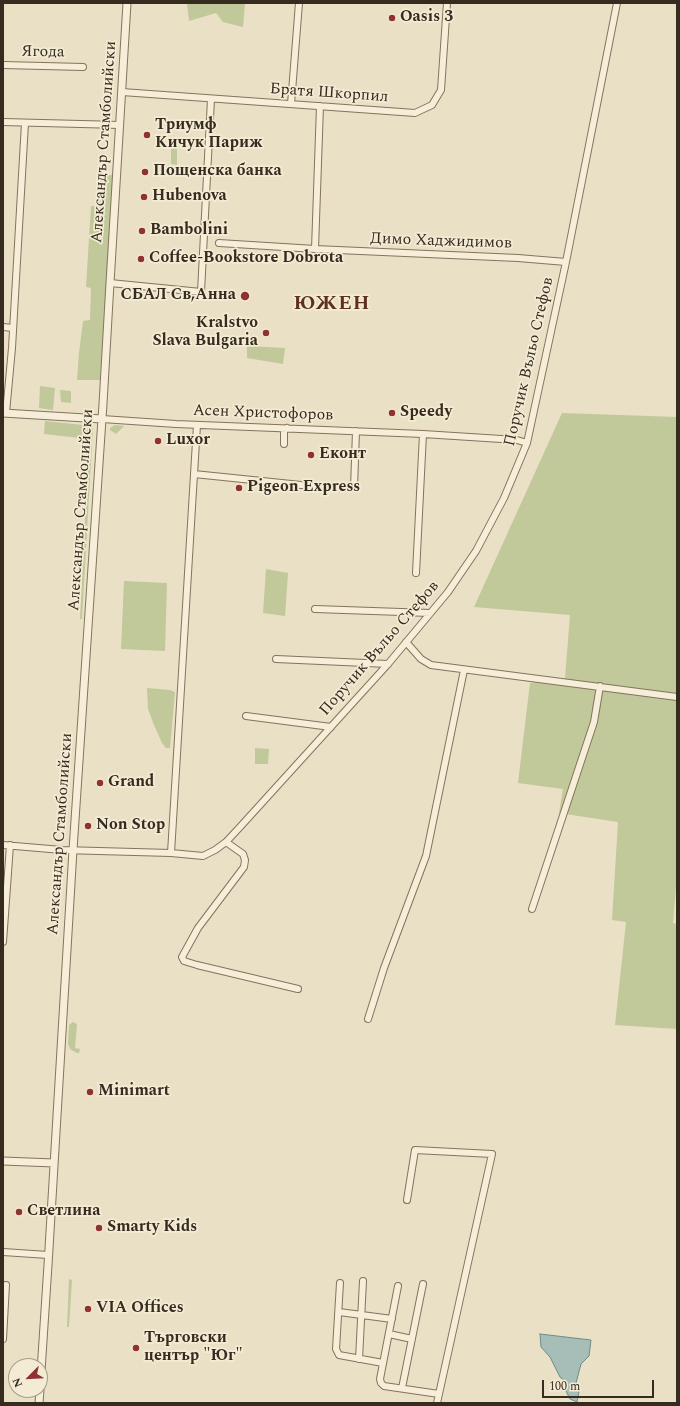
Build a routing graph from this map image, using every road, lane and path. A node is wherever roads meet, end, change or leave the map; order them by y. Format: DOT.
graph roads {
  1 [pos="128,3"];
  2 [pos="299,3"];
  3 [pos="447,3"];
  4 [pos="617,3"];
  5 [pos="3,65"];
  6 [pos="83,67"];
  7 [pos="122,92"];
  8 [pos="211,99"];
  9 [pos="291,104"];
  10 [pos="320,106"];
  11 [pos="3,122"];
  12 [pos="25,123"];
  13 [pos="120,125"];
  14 [pos="219,243"];
  15 [pos="315,249"];
  16 [pos="566,262"];
  17 [pos="110,283"];
  18 [pos="3,327"];
  19 [pos="13,328"];
  20 [pos="5,413"];
  21 [pos="102,419"];
  22 [pos="197,425"];
  23 [pos="287,428"];
  24 [pos="356,431"];
  25 [pos="423,434"];
  26 [pos="284,444"];
  27 [pos="527,444"];
  28 [pos="194,474"];
  29 [pos="416,573"];
  30 [pos="315,609"];
  31 [pos="430,614"];
  32 [pos="406,642"];
  33 [pos="276,659"];
  34 [pos="388,664"];
  35 [pos="464,670"];
  36 [pos="600,686"];
  37 [pos="677,697"];
  38 [pos="246,716"];
  39 [pos="331,727"];
  40 [pos="226,842"];
  41 [pos="6,845"];
  42 [pos="72,850"];
  43 [pos="172,854"];
  44 [pos="532,909"];
  45 [pos="3,942"];
  46 [pos="298,990"];
  47 [pos="368,1019"];
  48 [pos="3,1161"];
  49 [pos="54,1163"];
  50 [pos="407,1200"];
  51 [pos="3,1252"];
  52 [pos="48,1255"];
  53 [pos="363,1281"];
  54 [pos="340,1283"];
  55 [pos="423,1284"];
  56 [pos="6,1285"];
  57 [pos="398,1286"];
  58 [pos="339,1312"];
  59 [pos="361,1315"];
  60 [pos="392,1319"];
  61 [pos="3,1329"];
  62 [pos="389,1334"];
  63 [pos="3,1339"];
  64 [pos="412,1339"];
  65 [pos="42,1358"];
  66 [pos="359,1359"];
  67 [pos="383,1363"];
  68 [pos="402,1388"];
  69 [pos="439,1394"];
  70 [pos="437,1403"];
  1 -- 7 [label="street, Александър Стамболийски"];
  2 -- 9 [label="street"];
  3 -- 10 [label="street, Братя Шкорпил"];
  4 -- 16 [label="street, Поручик Въльо Стефов"];
  5 -- 6 [label="street, Ягода"];
  7 -- 8 [label="street, Братя Шкорпил"];
  7 -- 13 [label="street, Александър Стамболийски"];
  8 -- 9 [label="street, Братя Шкорпил"];
  8 -- 17 [label="street"];
  9 -- 10 [label="street, Братя Шкорпил"];
  10 -- 15 [label="street"];
  11 -- 12 [label="street"];
  12 -- 13 [label="street"];
  12 -- 19 [label="street"];
  13 -- 17 [label="street, Александър Стамболийски"];
  14 -- 15 [label="street, Димо Хаджидимов"];
  15 -- 16 [label="street, Димо Хаджидимов"];
  16 -- 27 [label="street, Поручик Въльо Стефов"];
  17 -- 21 [label="street, Александър Стамболийски"];
  18 -- 19 [label="street"];
  19 -- 20 [label="street"];
  20 -- 21 [label="street"];
  21 -- 22 [label="street, Асен Христофоров"];
  21 -- 42 [label="street, Александър Стамболийски"];
  22 -- 23 [label="street, Асен Христофоров"];
  22 -- 28 [label="street"];
  23 -- 24 [label="street, Асен Христофоров"];
  23 -- 26 [label="street"];
  24 -- 25 [label="street, Асен Христофоров"];
  24 -- 28 [label="street"];
  25 -- 27 [label="street, Асен Христофоров"];
  25 -- 29 [label="street"];
  27 -- 31 [label="street, Поручик Въльо Стефов"];
  28 -- 43 [label="street"];
  30 -- 31 [label="street"];
  31 -- 32 [label="street, Поручик Въльо Стефов"];
  32 -- 34 [label="street, Поручик Въльо Стефов"];
  32 -- 35 [label="street"];
  33 -- 34 [label="street"];
  34 -- 39 [label="street, Поручик Въльо Стефов"];
  35 -- 36 [label="street"];
  35 -- 47 [label="street"];
  36 -- 37 [label="street"];
  36 -- 44 [label="street"];
  38 -- 39 [label="street"];
  39 -- 40 [label="street, Поручик Въльо Стефов"];
  40 -- 43 [label="street, Поручик Въльо Стефов"];
  40 -- 46 [label="street"];
  41 -- 42 [label="street"];
  41 -- 45 [label="street"];
  42 -- 43 [label="street"];
  42 -- 49 [label="street, Александър Стамболийски"];
  48 -- 49 [label="street"];
  49 -- 52 [label="street, Александър Стамболийски"];
  50 -- 69 [label="street"];
  51 -- 52 [label="street"];
  52 -- 65 [label="street, Александър Стамболийски"];
  53 -- 59 [label="street"];
  54 -- 58 [label="street"];
  55 -- 64 [label="street"];
  56 -- 61 [label="street"];
  57 -- 60 [label="street"];
  58 -- 59 [label="street"];
  58 -- 66 [label="street"];
  59 -- 60 [label="street"];
  59 -- 66 [label="street"];
  60 -- 62 [label="street"];
  61 -- 63 [label="street"];
  62 -- 64 [label="street"];
  62 -- 67 [label="street"];
  64 -- 68 [label="street"];
  66 -- 67 [label="street"];
  67 -- 68 [label="street"];
  68 -- 69 [label="street"];
  69 -- 70 [label="street"];
}
